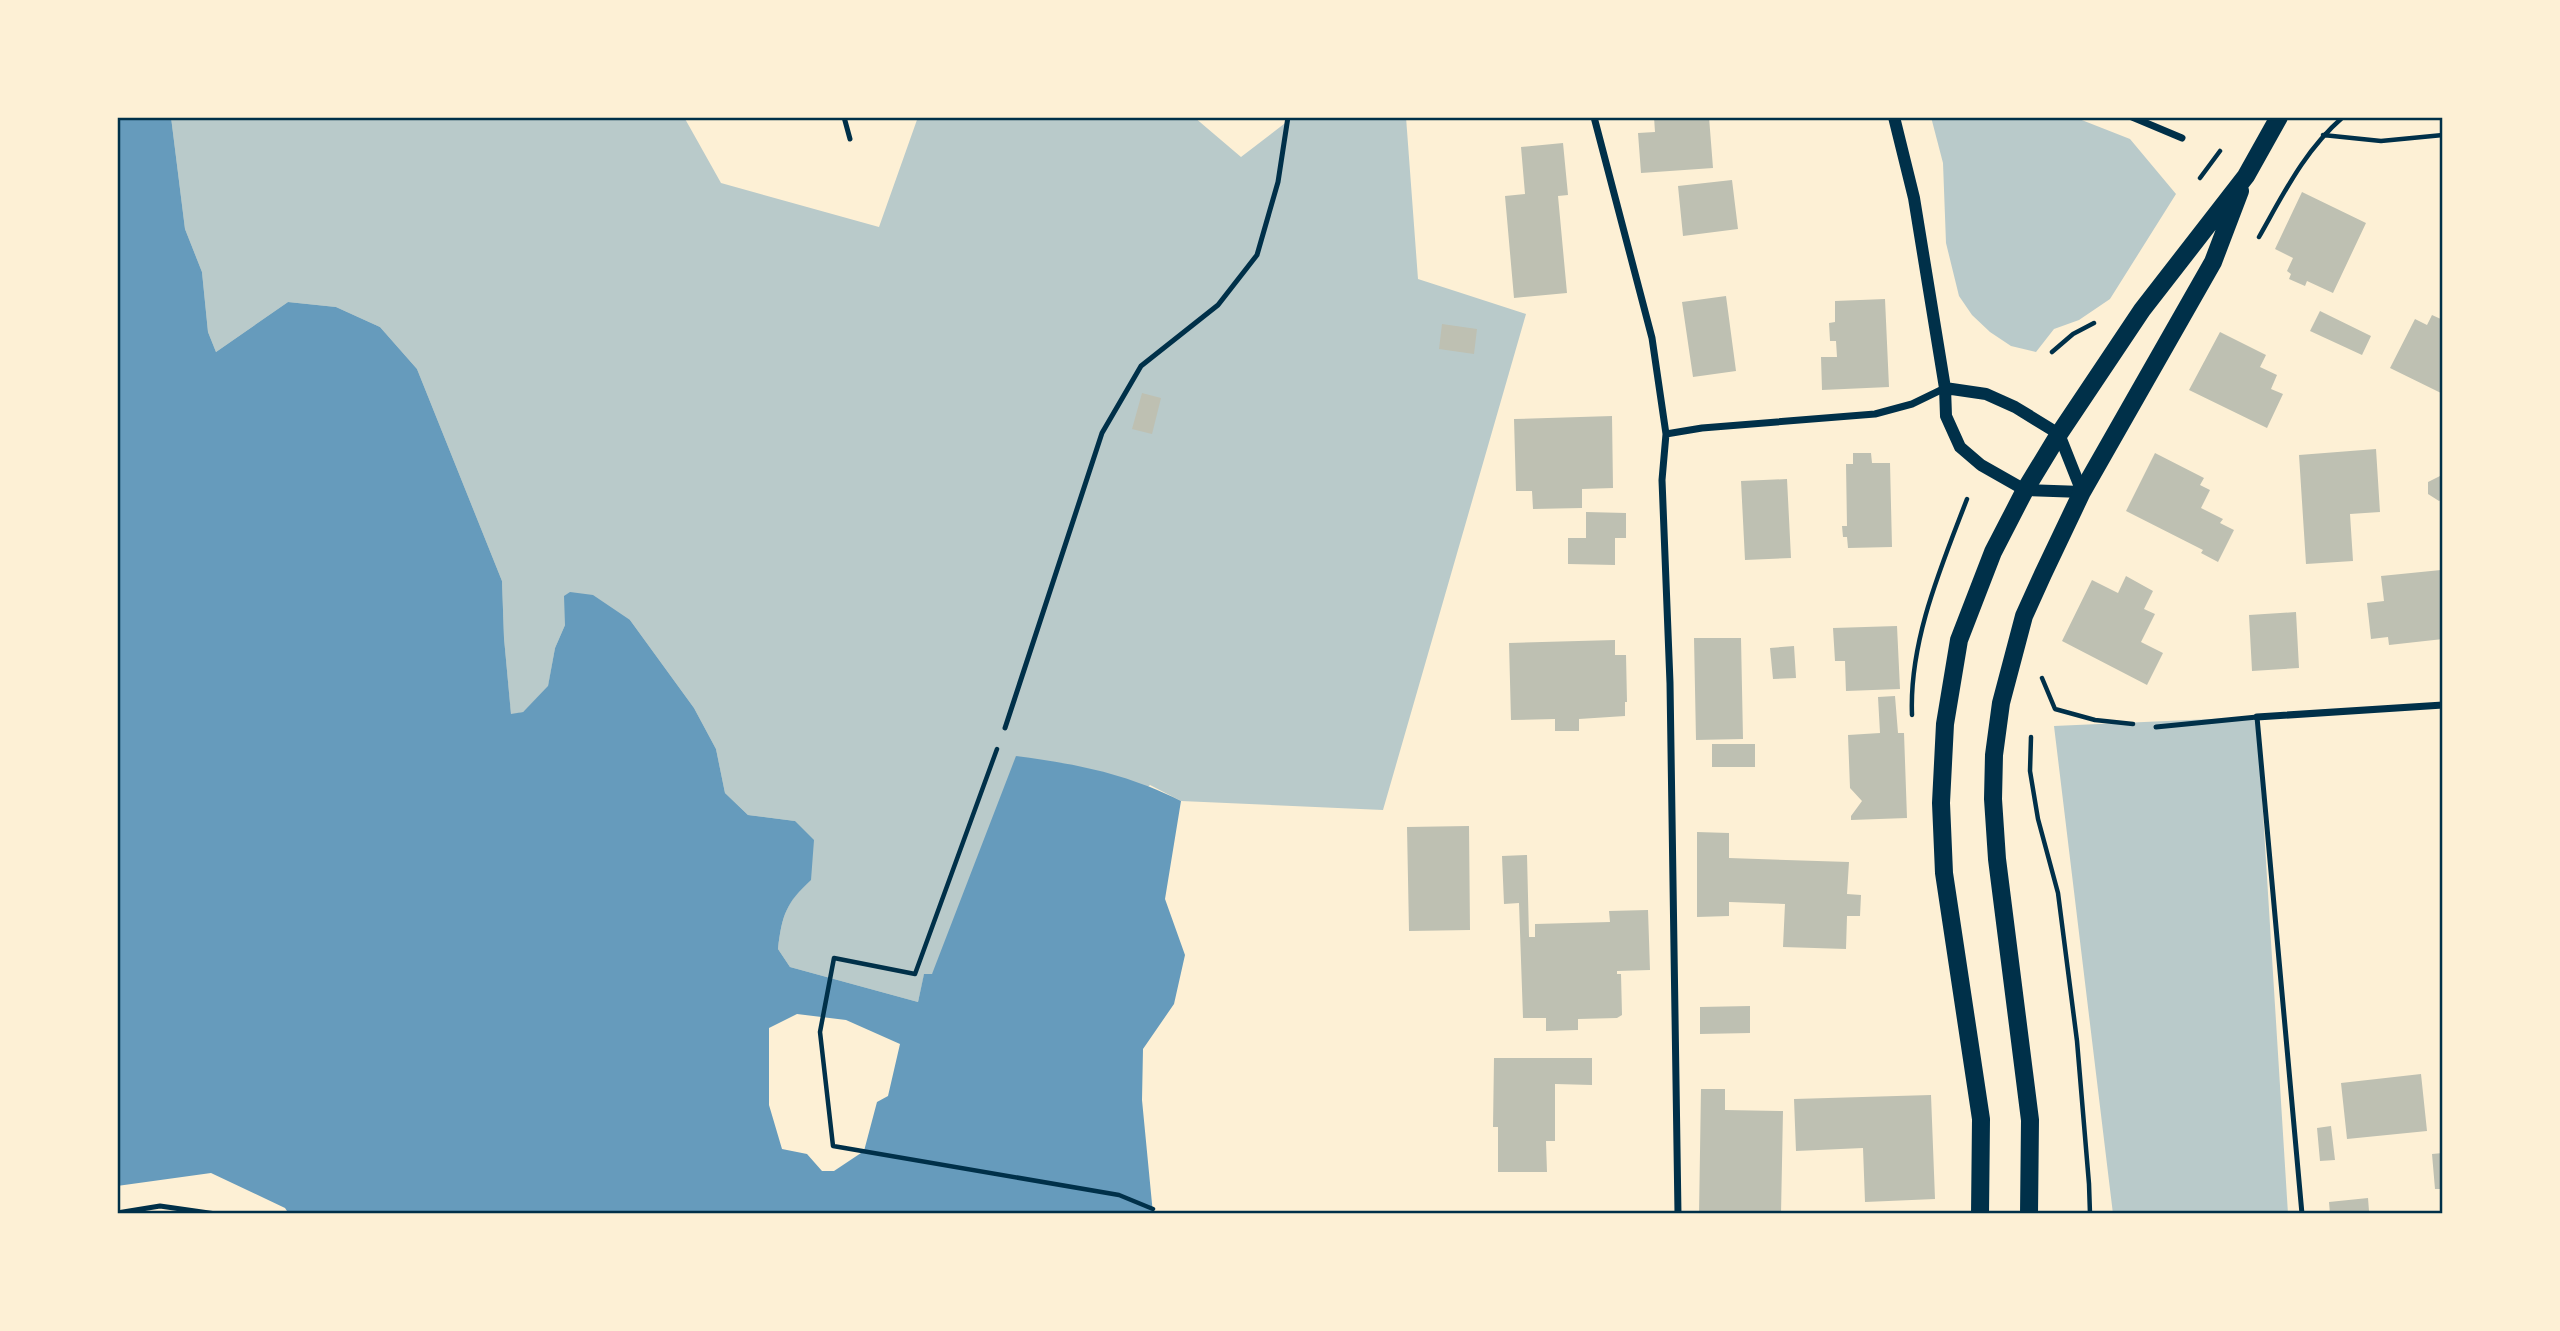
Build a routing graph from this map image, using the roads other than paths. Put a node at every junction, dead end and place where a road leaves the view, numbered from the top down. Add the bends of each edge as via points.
1 (844, 117) edge
2 (1288, 117) edge
3 (1594, 117) edge
4 (1894, 117) edge
5 (2132, 117) edge
6 (2279, 117) edge
7 (2182, 138) dead end
8 (850, 139) dead end
9 (2246, 176) junction
10 (1945, 388) junction
11 (1667, 434) junction
12 (2059, 434) junction
13 (2025, 490) junction
14 (2082, 492) junction
15 (2443, 705) edge
16 (2257, 717) junction
17 (2156, 727) road end
18 (1005, 728) road end
19 (117, 1213) edge
20 (216, 1214) edge
21 (1678, 1214) edge
22 (1980, 1214) edge
23 (2029, 1214) edge
24 (2302, 1214) edge

1 - 8 lane
2 - 18 lane via 1278,182 1257,255 1218,305 1141,366 1102,433
3 - 11 street via 1652,338
4 - 10 street via 1914,198
5 - 7 street
6 - 9 main road
9 - 12 main road via 2142,310
9 - 14 main road via 2213,262
10 - 11 street via 1912,404 1875,414
10 - 12 street via 1986,394
10 - 13 street via 1946,416 1960,447
11 - 21 street via 1662,480 1670,683
12 - 13 main road
12 - 14 street
13 - 14 street
13 - 22 main road via 1993,552 1959,640 1942,756 1944,873 1981,1119
14 - 23 main road via 2024,616 2001,703 1994,755 1997,859 2030,1120
15 - 16 street
16 - 17 lane
16 - 24 lane
19 - 20 lane via 160,1206

